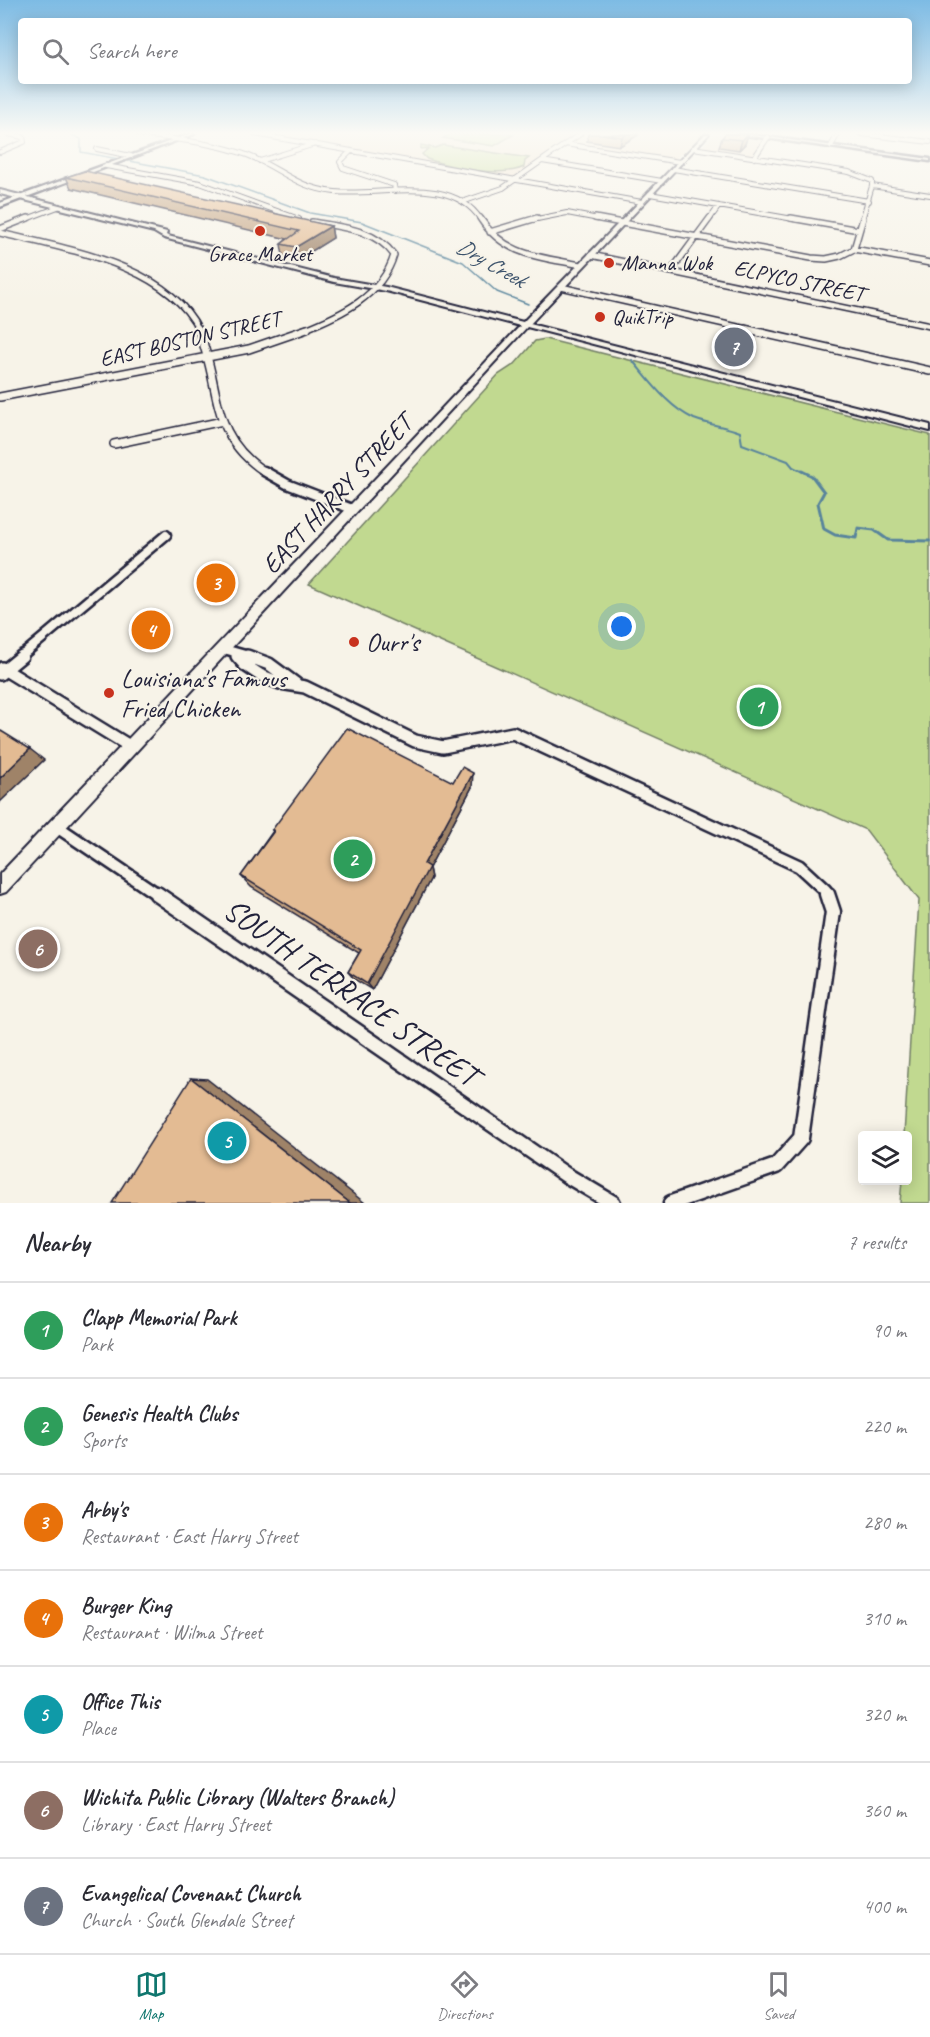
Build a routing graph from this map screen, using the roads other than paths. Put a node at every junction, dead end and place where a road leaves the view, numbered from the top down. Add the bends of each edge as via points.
1 (40, 190) edge
2 (219, 190) edge
3 (327, 190) edge
4 (498, 190) edge
5 (574, 190) edge
6 (654, 190) edge
7 (800, 190) edge
8 (871, 190) edge
9 (899, 190) edge
10 (395, 191) joint
11 (0, 192) edge
12 (650, 194) junction
13 (930, 195) edge
14 (21, 197) junction
15 (465, 201) junction
16 (869, 201) junction
17 (642, 202) junction
18 (0, 205) edge
19 (719, 206) junction
20 (58, 207) junction
21 (622, 223) junction
22 (859, 230) junction
23 (0, 231) edge
24 (490, 232) junction
25 (697, 236) junction
26 (854, 249) junction
27 (591, 255) junction
28 (930, 263) edge
29 (580, 266) junction
30 (670, 271) junction
31 (375, 287) junction
32 (561, 287) junction
33 (526, 324) junction
34 (930, 326) edge
35 (208, 357) junction
36 (930, 371) edge
37 (0, 397) edge
38 (223, 421) junction
39 (930, 428) edge
40 (114, 444) dead end
41 (352, 509) junction
42 (166, 536) dead end
43 (224, 649) junction
44 (2, 670) edge
45 (131, 747) junction
46 (56, 826) junction
47 (0, 886) edge
48 (613, 1203) edge
49 (671, 1203) edge

1 - 14 street
2 - 31 street, EAST BOSTON STREET via 293,218 368,235 385,244 394,255 391,271
3 - 10 street
4 - 15 street
5 - 17 street
6 - 12 main road, EAST HARRY STREET
7 - 16 street
8 - 16 street
9 - 13 street
10 - 15 street via 425,191
11 - 14 main road
12 - 17 main road, EAST HARRY STREET
12 - 19 street
14 - 18 street
14 - 20 main road
15 - 24 street
16 - 22 street
17 - 21 main road, EAST HARRY STREET
19 - 22 street
19 - 25 street
20 - 23 street
20 - 31 main road via 334,280
21 - 24 street via 555,213
21 - 25 street
21 - 27 main road, EAST HARRY STREET
22 - 26 street
23 - 35 street via 147,278 180,303 195,321
24 - 29 street via 511,247
25 - 26 street via 811,258 840,256
25 - 30 street
26 - 28 street
27 - 29 main road, EAST HARRY STREET
27 - 30 street, ELPYCO STREET
29 - 32 main road, EAST HARRY STREET
30 - 34 street, ELPYCO STREET
31 - 33 main road
31 - 35 street, EAST BOSTON STREET via 339,313 306,329 259,346
32 - 33 main road, EAST HARRY STREET
32 - 36 street
33 - 39 main road
33 - 41 main road, EAST HARRY STREET
35 - 37 street, EAST BOSTON STREET
35 - 38 street
38 - 40 street
38 - 41 street via 232,443 252,464
41 - 43 main road, EAST HARRY STREET
42 - 44 street
43 - 45 main road, EAST HARRY STREET
43 - 49 street via 243,664 279,682 296,684 349,706 415,741 444,747 513,733 799,866 825,890 834,912 801,1138 776,1166
44 - 45 street
45 - 46 main road, EAST HARRY STREET
46 - 47 main road, EAST HARRY STREET
46 - 48 street, SOUTH TERRACE STREET via 566,1175

